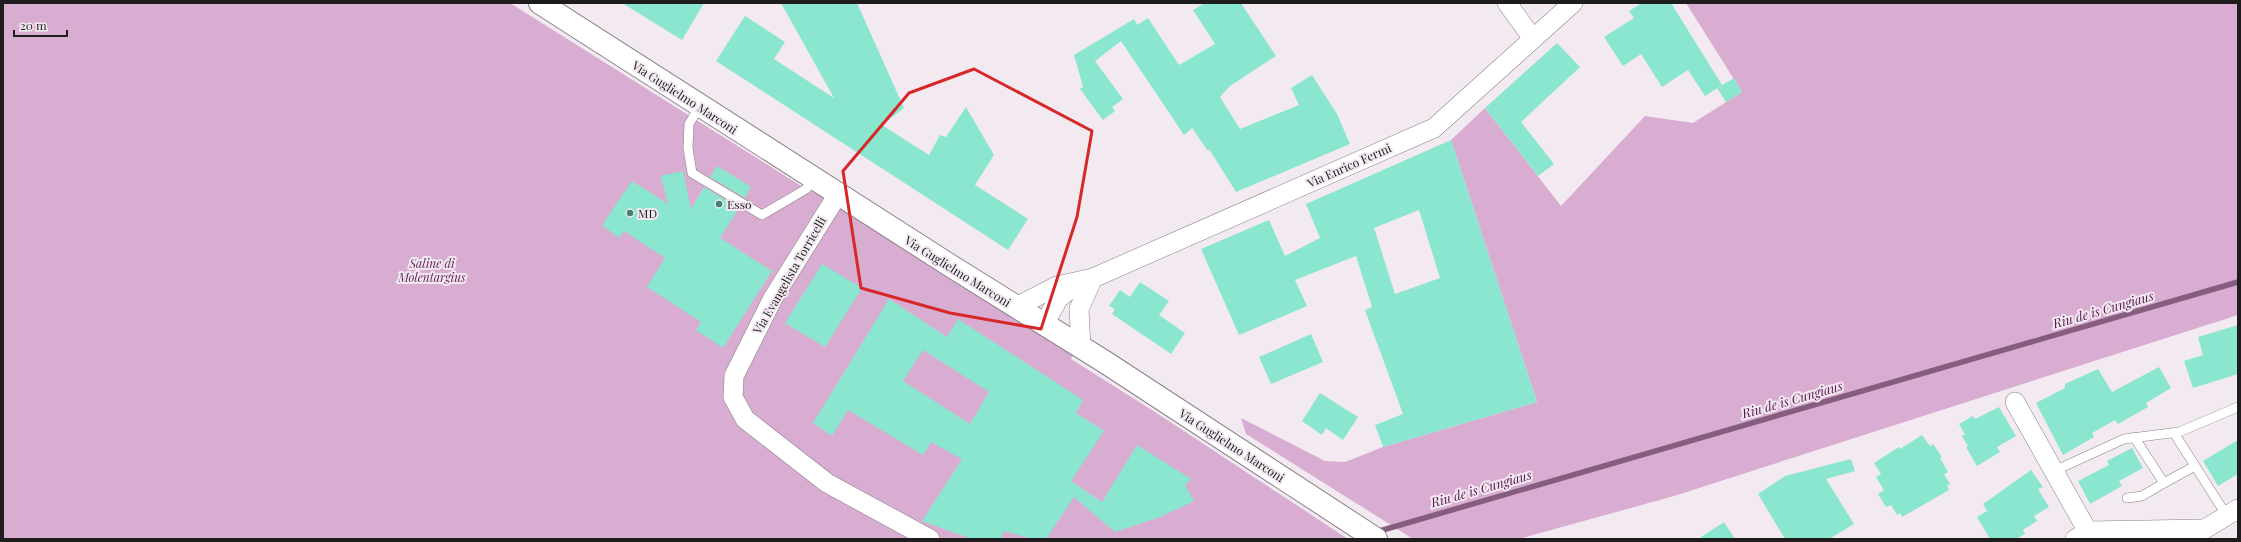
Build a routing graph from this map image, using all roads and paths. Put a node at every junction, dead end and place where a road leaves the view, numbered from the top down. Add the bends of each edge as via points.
1 (540, 3) edge
2 (1507, 3) edge
3 (1573, 3) edge
4 (1533, 39) junction
5 (700, 106) junction
6 (814, 178) junction
7 (838, 194) junction
8 (1087, 279) junction
9 (1016, 307) junction
10 (1044, 324) junction
11 (1081, 347) junction
12 (2015, 402) dead end
13 (2238, 406) edge
14 (2174, 433) junction
15 (2134, 438) junction
16 (2195, 466) junction
17 (2054, 471) junction
18 (2164, 482) junction
19 (2127, 498) dead end
20 (2232, 513) edge
21 (2204, 529) junction
22 (2085, 536) edge
23 (930, 539) edge
24 (1376, 539) edge
25 (2188, 539) edge

1 - 5 main road, Via Guglielmo Marconi
2 - 4 street
3 - 4 street, Via Enrico Fermi
4 - 8 street, Via Enrico Fermi via 1434,128
5 - 6 main road, Via Guglielmo Marconi
5 - 6 lane via 689,124 688,148 692,173 762,215 806,190
6 - 7 main road, Via Guglielmo Marconi
7 - 9 main road, Via Guglielmo Marconi
7 - 23 street, Via Evangelista Torricelli via 773,298 734,376 733,397 745,419 827,483
8 - 9 street, Via Enrico Fermi via 1056,286
8 - 10 street via 1060,298
8 - 11 street via 1079,309
9 - 10 main road, Via Guglielmo Marconi
10 - 11 main road, Via Guglielmo Marconi
11 - 24 main road, Via Guglielmo Marconi
12 - 17 street
13 - 14 lane
14 - 15 lane
14 - 16 lane
15 - 17 lane via 2124,438
15 - 18 lane
16 - 18 lane
16 - 20 lane
17 - 22 street
18 - 19 lane via 2142,496
20 - 21 street
21 - 22 street
21 - 25 street

